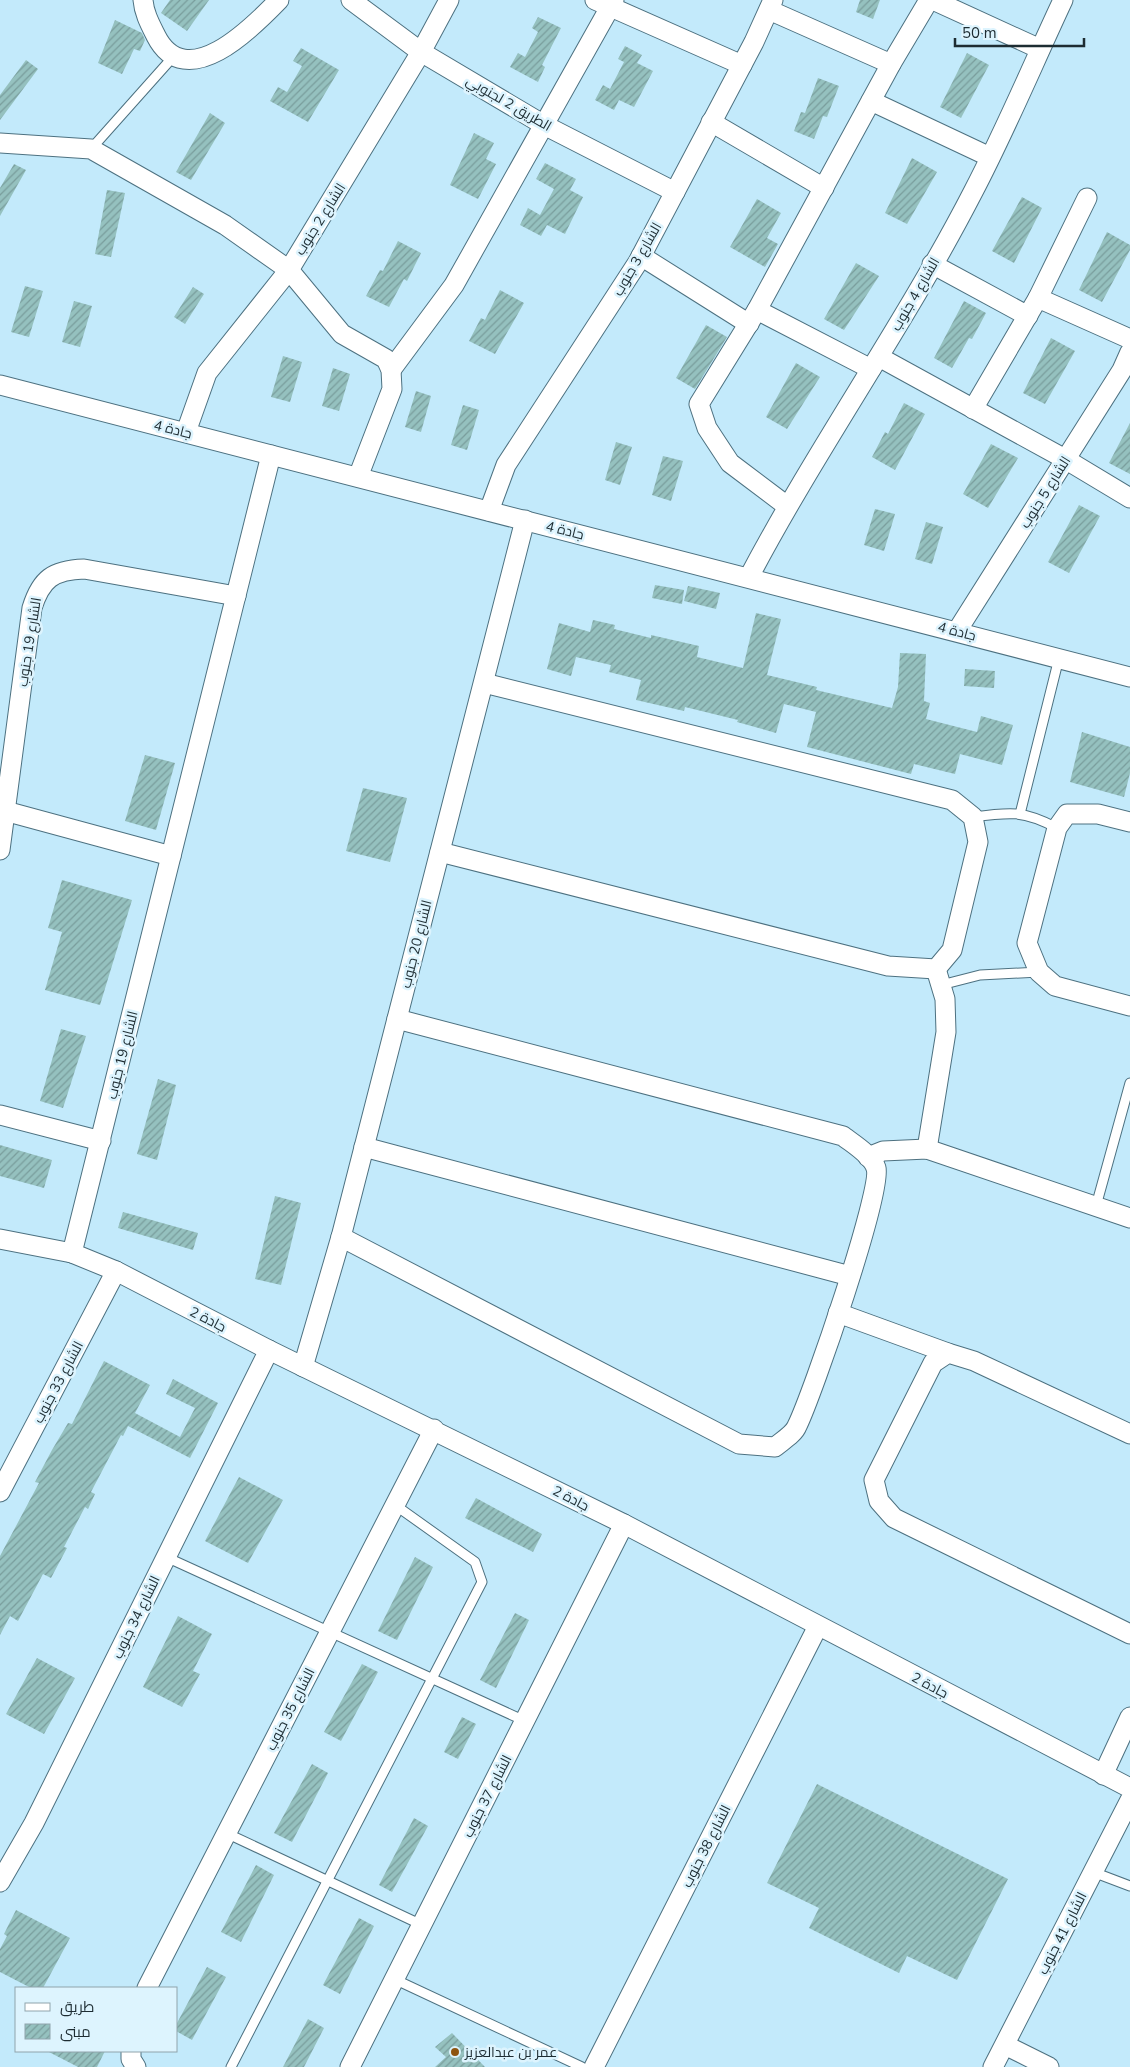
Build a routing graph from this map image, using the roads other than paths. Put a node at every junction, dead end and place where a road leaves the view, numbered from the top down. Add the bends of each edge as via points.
1 (142, 0) edge
2 (279, 0) edge
3 (351, 0) edge
4 (450, 0) edge
5 (929, 0) edge
6 (934, 0) edge
7 (1062, 0) edge
8 (606, 2) edge
9 (771, 5) edge
10 (1040, 49) junction
11 (421, 52) junction
12 (173, 57) junction
13 (891, 64) junction
14 (742, 65) junction
15 (871, 101) junction
16 (711, 122) junction
17 (544, 124) junction
18 (0, 143) edge
19 (91, 149) junction
20 (990, 157) junction
21 (824, 188) junction
22 (675, 192) junction
23 (1087, 198) dead end
24 (641, 256) junction
25 (932, 264) junction
26 (289, 270) junction
27 (1038, 298) junction
28 (1028, 316) junction
29 (753, 317) junction
30 (1130, 339) edge
31 (1128, 361) edge
32 (875, 363) junction
33 (391, 370) junction
34 (0, 385) edge
35 (973, 408) junction
36 (186, 432) junction
37 (271, 455) junction
38 (1065, 460) junction
39 (358, 477) junction
40 (1130, 498) edge
41 (787, 506) junction
42 (489, 511) junction
43 (526, 520) junction
44 (749, 577) junction
45 (236, 596) junction
46 (957, 631) junction
47 (1059, 658) junction
48 (1130, 677) edge
49 (484, 682) junction
50 (5, 811) junction
51 (1020, 814) junction
52 (973, 816) junction
53 (1130, 822) edge
54 (1057, 828) junction
55 (0, 850) edge
56 (440, 852) junction
57 (171, 856) junction
58 (1039, 972) junction
59 (938, 977) junction
60 (1130, 1006) edge
61 (397, 1019) junction
62 (1130, 1083) edge
63 (0, 1115) edge
64 (101, 1142) junction
65 (364, 1148) junction
66 (927, 1149) junction
67 (868, 1157) junction
68 (1096, 1206) junction
69 (1130, 1218) edge
70 (341, 1237) junction
71 (0, 1239) edge
72 (72, 1253) junction
73 (116, 1271) junction
74 (850, 1276) junction
75 (838, 1313) junction
76 (269, 1350) junction
77 (948, 1353) junction
78 (303, 1366) junction
79 (434, 1429) junction
80 (1130, 1434) edge
81 (0, 1492) edge
82 (395, 1504) junction
83 (624, 1524) junction
84 (166, 1557) junction
85 (818, 1626) junction
86 (330, 1632) junction
87 (1130, 1634) edge
88 (432, 1678) junction
89 (1130, 1717) edge
90 (525, 1721) junction
91 (1103, 1775) junction
92 (1130, 1788) edge
93 (1130, 1800) edge
94 (226, 1833) junction
95 (1093, 1872) junction
96 (328, 1880) junction
97 (0, 1882) edge
98 (1130, 1886) edge
99 (422, 1925) junction
100 (394, 1979) junction
101 (147, 1987) edge
102 (1005, 2045) junction
103 (131, 2052) edge
104 (136, 2067) edge
105 (231, 2067) edge
106 (350, 2067) edge
107 (582, 2067) edge
108 (594, 2067) edge
109 (993, 2067) edge
110 (1049, 2067) edge

1 - 12 street via 161,46
2 - 12 street via 254,26 227,46 206,56 184,60
3 - 11 street, الطريق 2 لجنوبي
4 - 11 street, الشارع 2 جنوب
5 - 13 street
6 - 10 street
7 - 10 street, الشارع 4 جنوب
8 - 14 street
8 - 17 street
9 - 13 street
9 - 14 street, الشارع 3 جنوب
10 - 20 street, الشارع 4 جنوب
11 - 17 street, الطريق 2 لجنوبي
11 - 26 street, الشارع 2 جنوب
12 - 19 lane
13 - 15 street
14 - 16 street, الشارع 3 جنوب
15 - 20 street
15 - 21 street
16 - 21 street
16 - 22 street, الشارع 3 جنوب
17 - 22 street, الطريق 2 لجنوبي
17 - 33 street via 454,285
18 - 19 street
19 - 26 street via 225,225
20 - 25 street, الشارع 4 جنوب
21 - 29 street
22 - 24 street, الشارع 3 جنوب
23 - 27 street
24 - 29 street
24 - 42 street, الشارع 3 جنوب via 506,465
25 - 28 street
25 - 32 street, الشارع 4 جنوب
26 - 33 street via 342,334 386,359
26 - 36 street, الشارع 2 جنوب via 206,373
27 - 28 street
27 - 30 street
28 - 35 street
29 - 32 street
29 - 41 street via 699,404 707,428 730,463
31 - 38 street, الشارع 5 جنوب
32 - 35 street
32 - 41 street, الشارع 4 جنوب
33 - 39 street via 392,389
34 - 36 street, جادة 4
35 - 38 street
36 - 37 street, جادة 4
37 - 39 street, جادة 4
37 - 45 street, الشارع 19 جنوب
38 - 40 street
38 - 46 street, الشارع 5 جنوب
39 - 42 street, جادة 4
41 - 44 street, الشارع 4 جنوب
42 - 43 street, جادة 4
43 - 44 street, جادة 4
43 - 49 street, الشارع 20 جنوب
44 - 46 street, جادة 4
45 - 50 street, الشارع 19 جنوب via 84,569 66,570 49,577 38,591 32,608
45 - 57 street, الشارع 19 جنوب
46 - 47 street, جادة 4
47 - 48 street, جادة 4
47 - 51 lane
49 - 52 street via 952,800
49 - 56 street, الشارع 20 جنوب
50 - 55 street, الشارع 19 جنوب
50 - 57 street
51 - 52 lane
51 - 54 lane via 1036,816
52 - 59 street via 978,842 952,950
53 - 54 street via 1098,814 1067,814
54 - 58 street via 1027,943
56 - 59 street
56 - 61 street, الشارع 20 جنوب
57 - 64 street, الشارع 19 جنوب
58 - 59 lane
58 - 60 street via 1055,986
59 - 66 street via 945,999 946,1032
61 - 65 street, الشارع 20 جنوب
61 - 67 street via 843,1136
62 - 68 lane
63 - 64 street
64 - 72 street, الشارع 19 جنوب
65 - 70 street, الشارع 20 جنوب
65 - 74 street
66 - 67 street via 883,1151
66 - 68 street
67 - 74 street via 876,1168 874,1197
68 - 69 street
70 - 75 street via 739,1444 775,1447 797,1429
70 - 78 street, الشارع 20 جنوب
71 - 72 street, جادة 2
72 - 73 street, جادة 2
73 - 76 street, جادة 2
73 - 81 street, الشارع 33 جنوب
74 - 75 street
75 - 77 street
76 - 78 street, جادة 2
76 - 84 street, الشارع 34 جنوب
77 - 80 street via 974,1361
77 - 87 street via 933,1363 874,1480 879,1501 894,1518
78 - 79 street, جادة 2
79 - 82 street, الشارع 35 جنوب
79 - 83 street, جادة 2
82 - 86 street, الشارع 35 جنوب
82 - 88 lane via 475,1562 482,1582
83 - 85 street, جادة 2
83 - 90 street, الشارع 37 جنوب
84 - 86 lane
84 - 97 street, الشارع 34 جنوب via 34,1823
85 - 91 street, جادة 2
85 - 108 street, الشارع 38 جنوب
86 - 88 lane
86 - 94 street, الشارع 35 جنوب
88 - 90 lane
88 - 96 lane
89 - 91 street
90 - 99 street, الشارع 37 جنوب
91 - 92 street, جادة 2
93 - 95 street, الشارع 41 جنوب
94 - 96 lane
94 - 101 street, الشارع 35 جنوب
95 - 98 lane
95 - 102 street, الشارع 41 جنوب
96 - 99 lane
96 - 105 lane
99 - 100 street, الشارع 37 جنوب
100 - 106 street, الشارع 37 جنوب
100 - 107 lane
102 - 109 street, الشارع 41 جنوب
102 - 110 street
103 - 104 street

